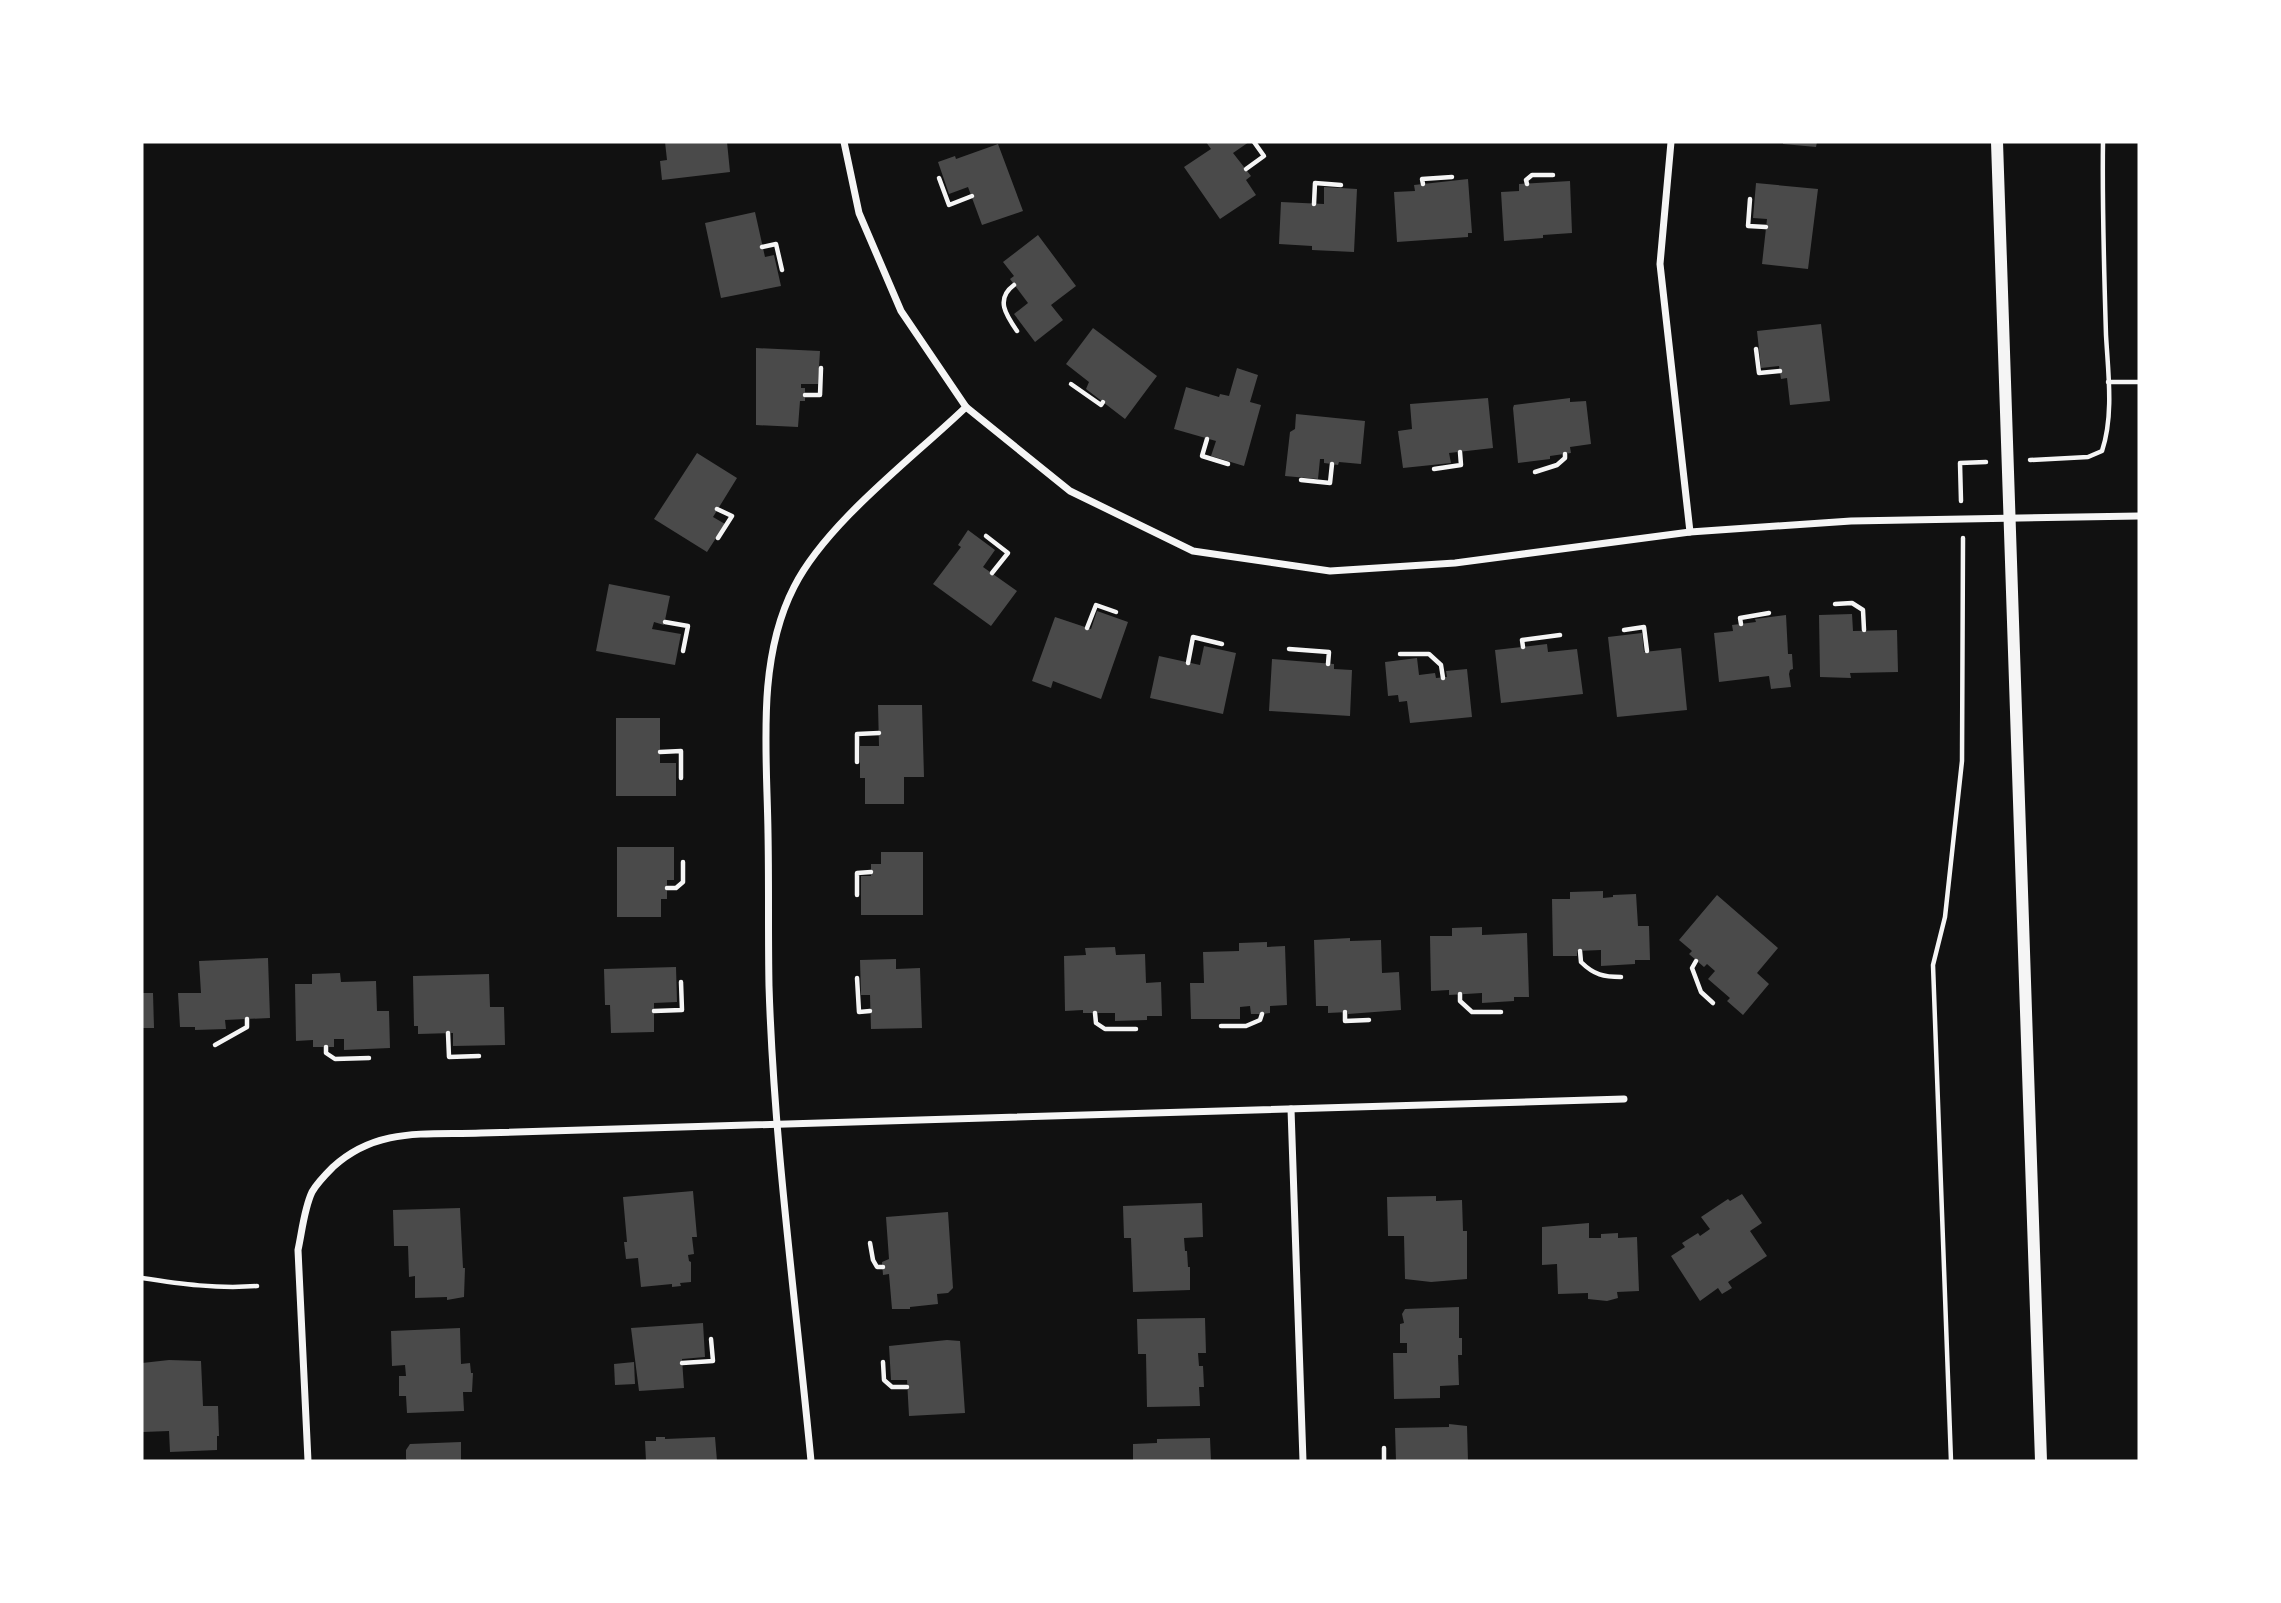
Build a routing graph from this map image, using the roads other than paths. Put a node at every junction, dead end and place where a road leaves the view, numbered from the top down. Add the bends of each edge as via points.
1 (844, 142) edge
2 (1671, 142) edge
3 (1997, 142) edge
4 (966, 407) junction
5 (2008, 516) junction
6 (2139, 516) edge
7 (1690, 532) junction
8 (1624, 1098) dead end
9 (1291, 1109) junction
10 (778, 1123) junction
11 (308, 1461) edge
12 (811, 1461) edge
13 (1303, 1461) edge
14 (2041, 1461) edge

1 - 4 street via 859,213 901,311
2 - 7 street via 1661,264
3 - 5 street
4 - 7 street via 1070,491 1193,551 1330,571 1455,563
4 - 10 street via 850,515 818,552 794,587 777,634 767,699 769,986
5 - 6 street
5 - 7 street
5 - 14 street
8 - 9 street
9 - 10 street
9 - 13 street
10 - 11 street via 393,1136 348,1154 312,1192 298,1250
10 - 12 street

